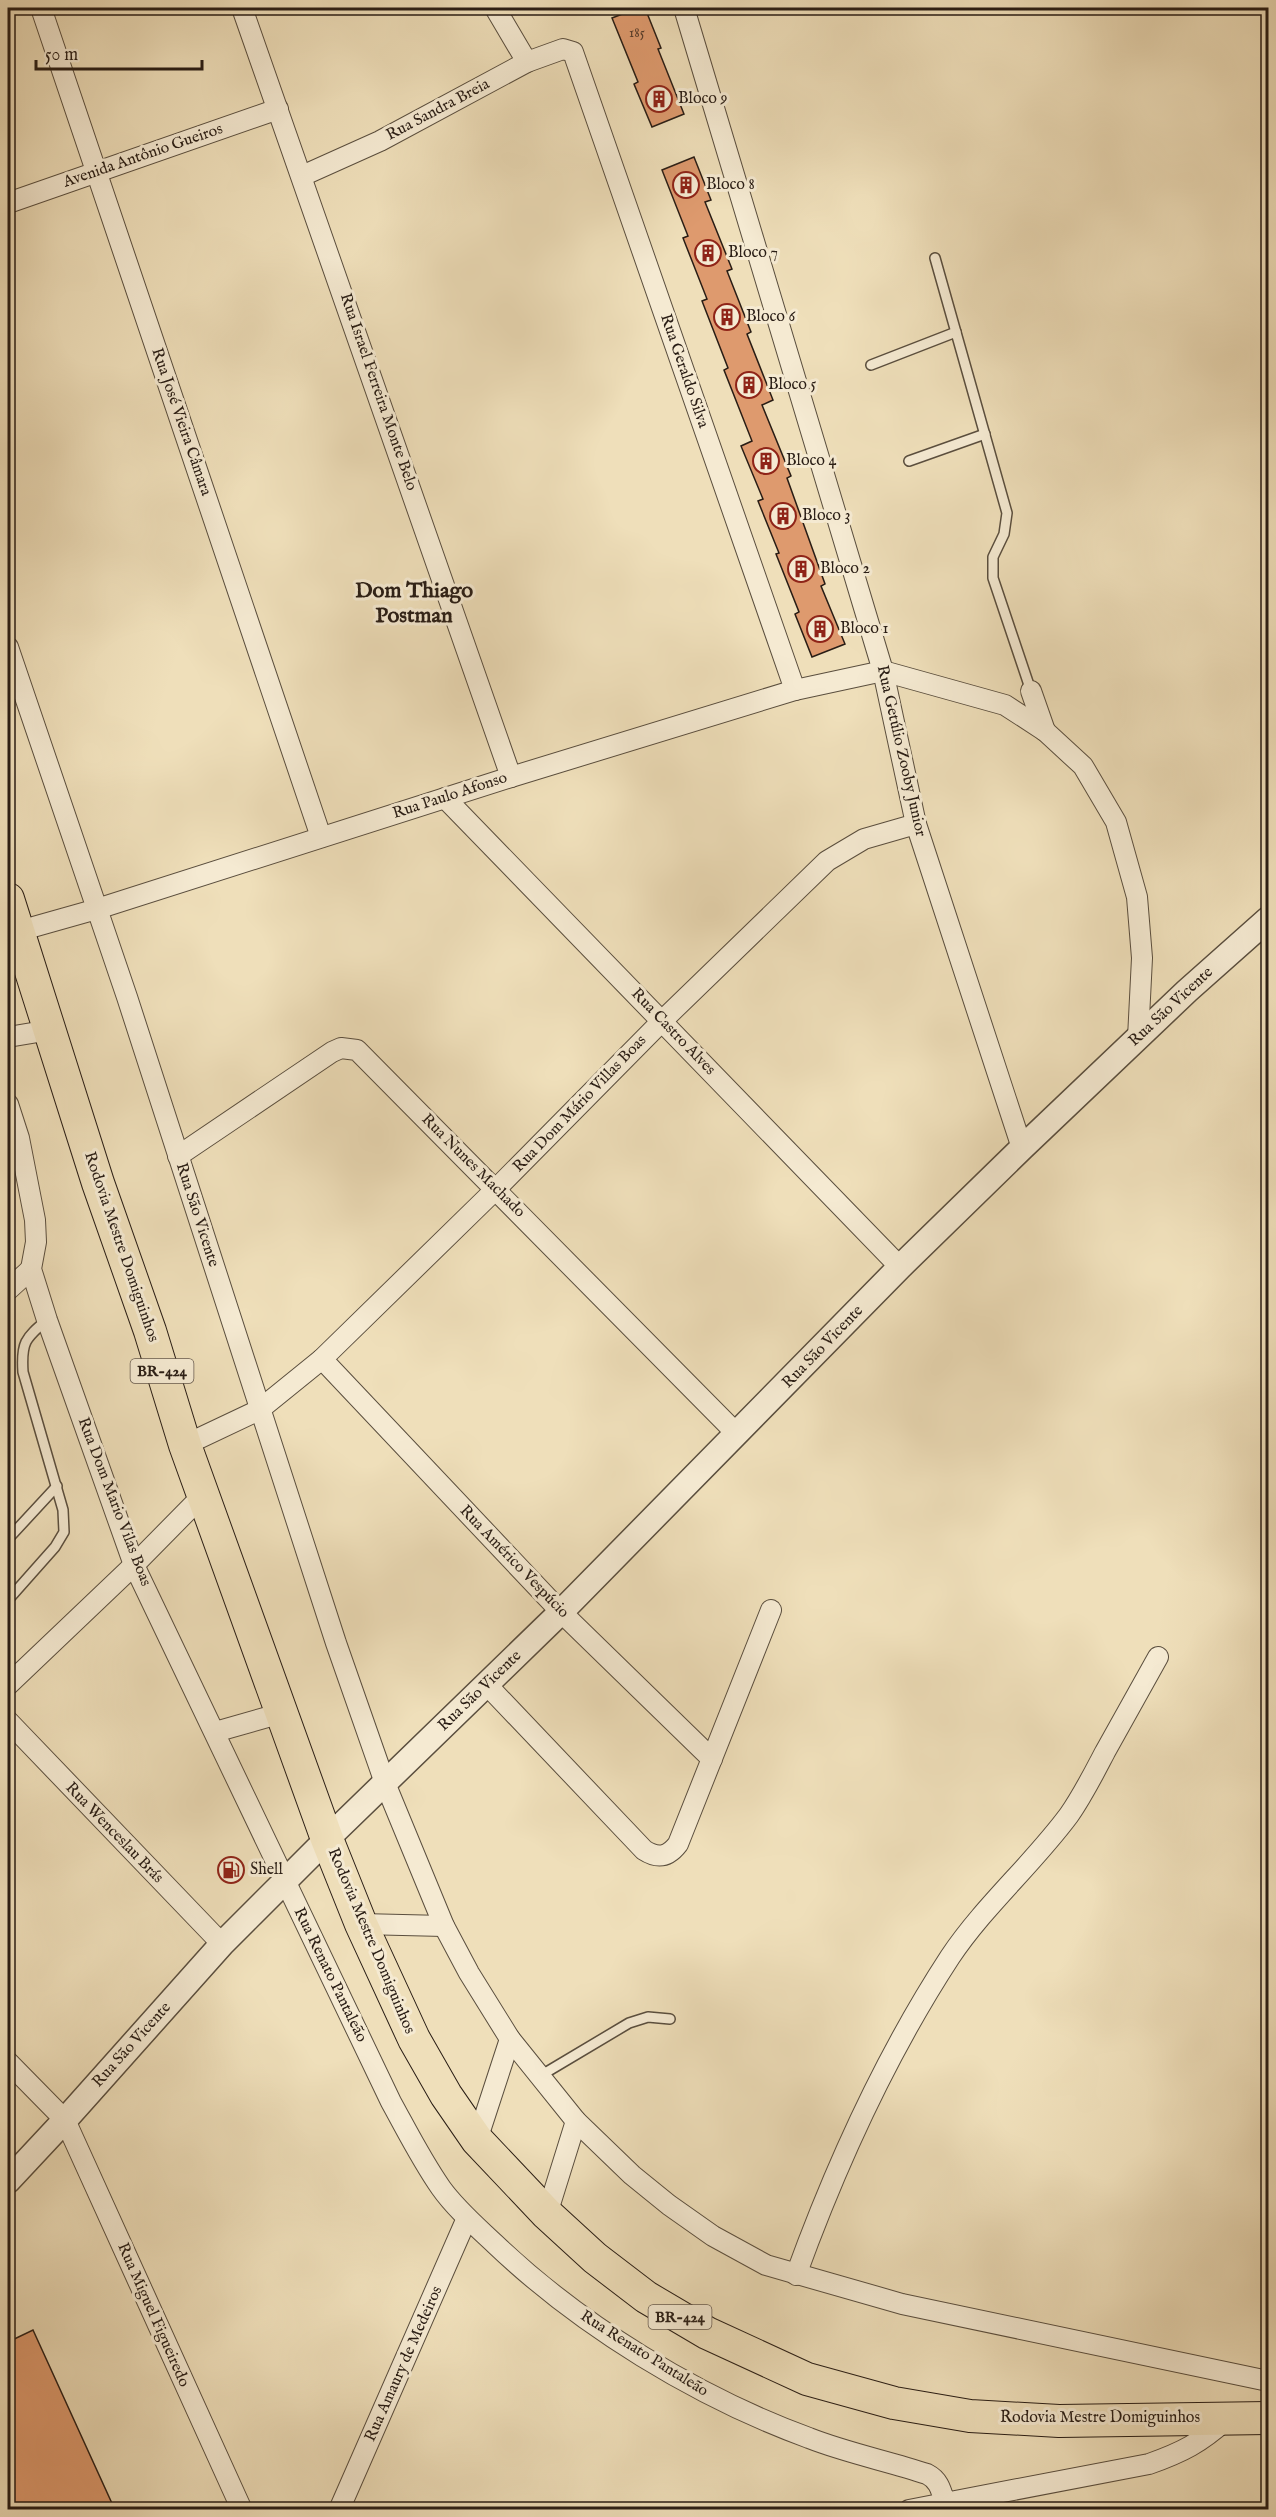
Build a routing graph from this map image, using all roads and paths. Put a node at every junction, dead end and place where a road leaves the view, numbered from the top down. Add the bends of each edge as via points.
1 (41, 8) edge
2 (242, 8) edge
3 (495, 8) edge
4 (684, 8) edge
5 (573, 52) joint
6 (527, 62) junction
7 (278, 109) junction
8 (96, 172) junction
9 (302, 176) junction
10 (8, 203) edge
11 (935, 258) dead end
12 (956, 332) junction
13 (871, 365) dead end
14 (985, 434) junction
15 (909, 461) dead end
16 (8, 647) edge
17 (884, 671) junction
18 (795, 690) junction
19 (1031, 691) joint
20 (1045, 731) junction
21 (512, 777) junction
22 (445, 798) junction
23 (916, 824) junction
24 (321, 837) junction
25 (8, 899) edge
26 (97, 909) junction
27 (1269, 919) edge
28 (19, 931) junction
29 (663, 1020) junction
30 (50, 1030) junction
31 (8, 1037) edge
32 (1138, 1038) junction
33 (8, 1104) edge
34 (13, 1139) edge
35 (1022, 1148) junction
36 (178, 1156) junction
37 (496, 1189) junction
38 (900, 1267) junction
39 (32, 1269) junction
40 (8, 1290) edge
41 (47, 1320) junction
42 (322, 1359) junction
43 (259, 1410) junction
44 (737, 1434) junction
45 (186, 1444) junction
46 (57, 1486) junction
47 (203, 1495) junction
48 (8, 1539) edge
49 (134, 1565) junction
50 (8, 1600) edge
51 (771, 1610) dead end
52 (561, 1612) junction
53 (1158, 1657) dead end
54 (8, 1685) edge
55 (487, 1685) junction
56 (282, 1713) junction
57 (8, 1721) edge
58 (215, 1732) junction
59 (712, 1759) junction
60 (386, 1783) junction
61 (327, 1839) junction
62 (284, 1882) junction
63 (361, 1924) junction
64 (444, 1926) junction
65 (222, 1944) junction
66 (670, 2019) dead end
67 (510, 2039) junction
68 (8, 2062) edge
69 (540, 2076) junction
70 (65, 2120) junction
71 (576, 2121) junction
72 (477, 2140) junction
73 (8, 2181) edge
74 (547, 2214) junction
75 (467, 2218) junction
76 (796, 2275) junction
77 (1269, 2381) edge
78 (1269, 2418) edge
79 (1227, 2419) junction
80 (945, 2506) edge
81 (242, 2510) edge
82 (339, 2510) edge
83 (909, 2510) edge

1 - 8 street, Rua José Vieira Câmara
2 - 7 street, Rua Israel Ferreira Monte Belo
3 - 6 street
4 - 17 street, Rua Getúlio Zooby Junior
5 - 6 street, Rua Sandra Breia via 563,49
5 - 18 street, Rua Geraldo Silva
6 - 9 street, Rua Sandra Breia via 380,141
7 - 8 street, Avenida Antônio Gueiros
7 - 9 street, Rua Israel Ferreira Monte Belo
8 - 10 street, Avenida Antônio Gueiros
8 - 24 street, Rua José Vieira Câmara
9 - 21 street, Rua Israel Ferreira Monte Belo
11 - 12 lane
12 - 13 lane
12 - 14 lane
14 - 15 lane
14 - 19 lane via 1007,513 1004,534 993,557 993,578
16 - 26 street, Rua São Vicente
17 - 18 street, Rua Paulo Afonso
17 - 20 street via 1005,705
17 - 23 street, Rua Getúlio Zooby Junior
18 - 21 street, Rua Paulo Afonso
19 - 20 street
20 - 32 street via 1083,766 1116,822 1138,908 1142,958
21 - 22 street, Rua Paulo Afonso
22 - 24 street, Rua Paulo Afonso
22 - 29 street, Rua Castro Alves
23 - 29 street, Rua Dom Mário Villas Boas via 864,839 827,861
23 - 35 street, Rua Getúlio Zooby Junior
24 - 26 street, Rua Paulo Afonso
25 - 28 main road, Rodovia Mestre Domiguinhos / BR-424
26 - 28 street, Rua Paulo Afonso
26 - 36 street, Rua São Vicente
27 - 32 street, Rua São Vicente
28 - 30 main road, Rodovia Mestre Domiguinhos / BR-424
29 - 37 street, Rua Dom Mário Villas Boas
29 - 38 street, Rua Castro Alves
30 - 31 street
30 - 45 main road, Rodovia Mestre Domiguinhos / BR-424
32 - 35 street, Rua São Vicente
33 - 34 street, Rua Dom Mario Vilas Boas
34 - 39 street, Rua Dom Mario Vilas Boas via 35,1220
35 - 38 street, Rua São Vicente
36 - 37 street, Rua Nunes Machado via 332,1052 349,1048 357,1050
36 - 43 street, Rua São Vicente
37 - 42 street, Rua Dom Mário Villas Boas
37 - 44 street, Rua Nunes Machado
38 - 44 street, Rua São Vicente
39 - 40 street
39 - 41 street, Rua Dom Mario Vilas Boas
41 - 46 lane via 32,1333 22,1350 22,1361
41 - 49 street, Rua Dom Mario Vilas Boas
42 - 43 street, Rua Dom Mário Villas Boas
42 - 52 street, Rua Américo Vespúcio
43 - 45 street, Rua Dom Mário Villas Boas
43 - 60 street, Rua São Vicente
44 - 52 street, Rua São Vicente
45 - 47 main road, Rodovia Mestre Domiguinhos / BR-424
46 - 48 lane
46 - 50 lane via 64,1532
47 - 49 street
47 - 56 main road, Rodovia Mestre Domiguinhos / BR-424
49 - 54 street
49 - 58 street, Rua Dom Mario Vilas Boas
51 - 59 street
52 - 55 street, Rua São Vicente
52 - 59 street, Rua Américo Vespúcio
53 - 76 street via 1070,1813 978,1921 934,1982 854,2133
55 - 59 street via 651,1855 661,1857 678,1844
55 - 60 street, Rua São Vicente
56 - 58 street
56 - 61 main road, Rodovia Mestre Domiguinhos / BR-424
57 - 65 street, Rua Wenceslau Brás
58 - 62 street, Rua Dom Mario Vilas Boas
60 - 61 street, Rua São Vicente
60 - 64 street
61 - 62 street, Rua São Vicente
61 - 63 main road, Rodovia Mestre Domiguinhos / BR-424
62 - 65 street, Rua São Vicente
62 - 75 street, Rua Renato Pantaleão via 391,2102 442,2189
63 - 64 street
63 - 72 main road, Rodovia Mestre Domiguinhos / BR-424 via 414,2039
64 - 67 street
65 - 70 street, Rua São Vicente
66 - 69 lane via 648,2017 629,2023
67 - 69 street
67 - 72 street
68 - 70 street
69 - 71 street
70 - 73 street, Rua São Vicente
70 - 81 street, Rua Miguel Figueiredo
71 - 74 street
71 - 76 street via 632,2175 713,2236 766,2265
72 - 74 main road, Rodovia Mestre Domiguinhos / BR-424
74 - 79 main road, Rodovia Mestre Domiguinhos / BR-424 via 646,2297 707,2333 807,2379 894,2403 970,2416 1059,2421
75 - 80 street, Rua Renato Pantaleão via 522,2269 597,2326 705,2394 810,2439 927,2474 940,2485
75 - 82 street, Rua Amaury de Medeiros
76 - 77 street via 902,2304
78 - 79 main road, Rodovia Mestre Domiguinhos / BR-424
79 - 80 street via 1178,2454 1149,2464
80 - 83 street

